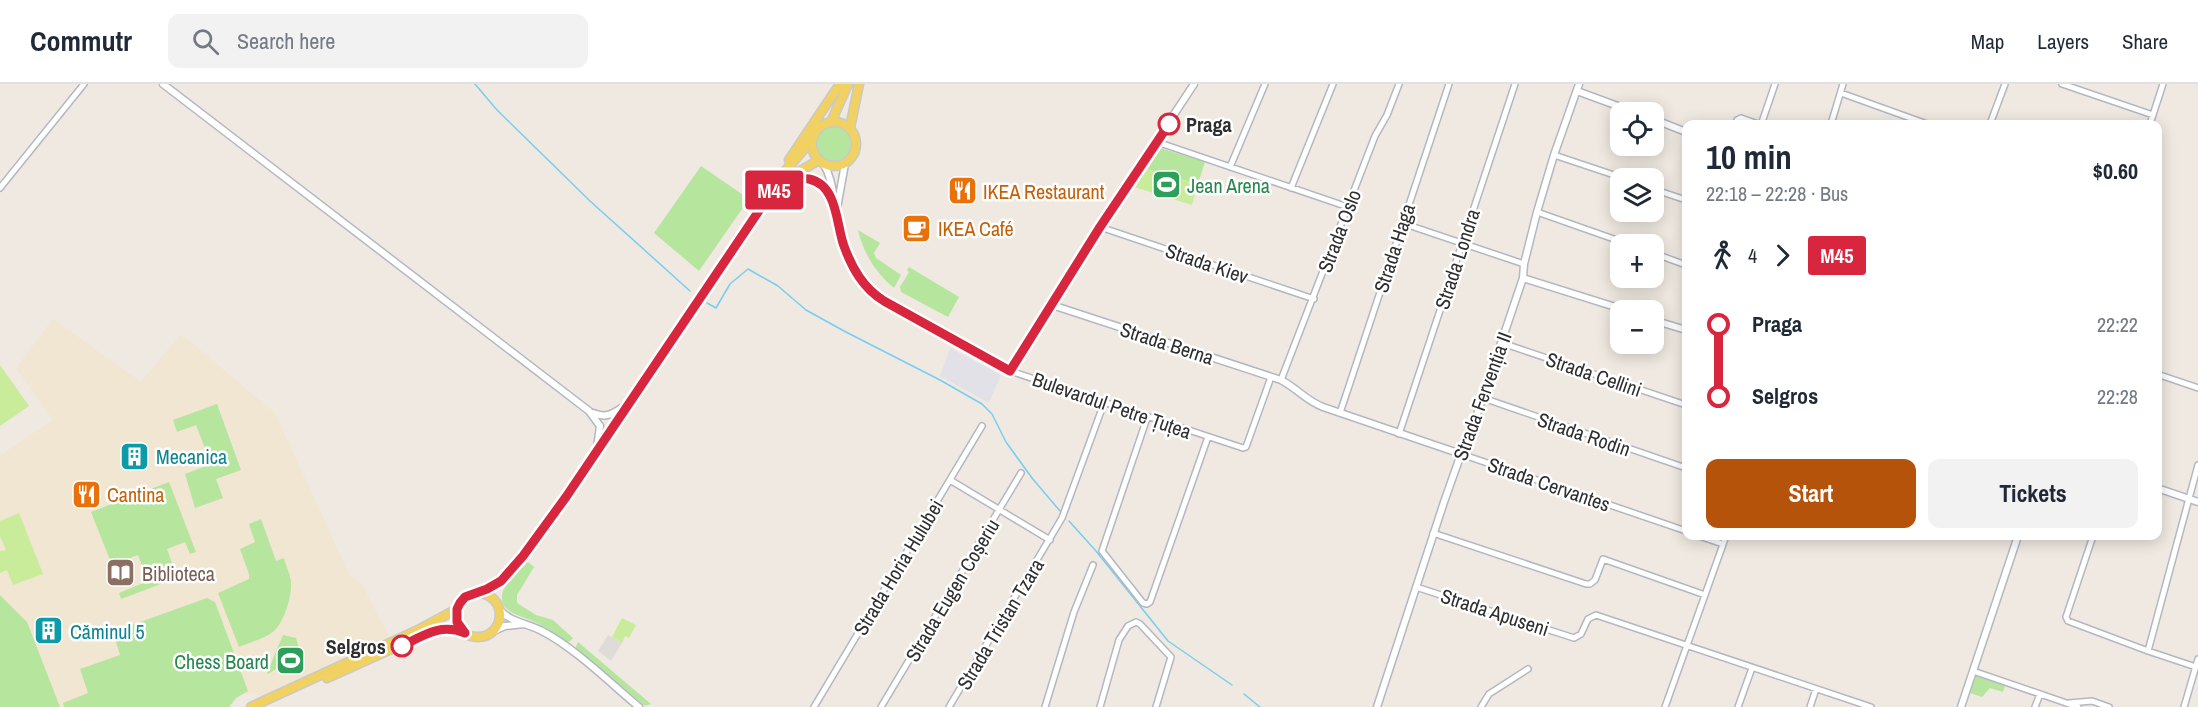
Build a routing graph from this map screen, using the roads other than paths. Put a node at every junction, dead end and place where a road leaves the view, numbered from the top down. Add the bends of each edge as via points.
1 (84, 84) edge
2 (163, 84) edge
3 (840, 84) edge
4 (848, 84) edge
5 (859, 84) edge
6 (1194, 84) edge
7 (1265, 84) edge
8 (1333, 84) edge
9 (1399, 84) edge
10 (1449, 84) edge
11 (1515, 84) edge
12 (1775, 84) edge
13 (1834, 84) edge
14 (2005, 84) edge
15 (2062, 84) edge
16 (2163, 84) edge
17 (1578, 88) edge
18 (1842, 88) edge
19 (1611, 102) edge
20 (2153, 115) junction
21 (1763, 120) edge
22 (1832, 120) edge
23 (1918, 120) edge
24 (1992, 120) edge
25 (2151, 120) edge
26 (831, 122) junction
27 (1664, 124) edge
28 (850, 128) junction
29 (1682, 131) edge
30 (812, 140) junction
31 (1157, 142) junction
32 (1554, 155) junction
33 (821, 162) junction
34 (845, 164) junction
35 (1230, 167) junction
36 (1610, 174) edge
37 (777, 184) junction
38 (1291, 188) junction
39 (0, 189) edge
40 (1664, 193) edge
41 (1682, 199) edge
42 (1348, 207) junction
43 (837, 212) junction
44 (1537, 212) junction
45 (1402, 223) junction
46 (1100, 227) junction
47 (1610, 238) edge
48 (1461, 244) junction
49 (1664, 257) edge
50 (1524, 264) junction
51 (1682, 264) edge
52 (1523, 278) junction
53 (1314, 299) junction
54 (1052, 305) junction
55 (1610, 305) edge
56 (1664, 323) edge
57 (1682, 329) edge
58 (1502, 343) junction
59 (1010, 371) junction
60 (2162, 376) edge
61 (1270, 377) junction
62 (1281, 380) junction
63 (2198, 388) edge
64 (1483, 399) junction
65 (629, 403) junction
66 (1104, 403) junction
67 (1682, 404) edge
68 (589, 411) junction
69 (1340, 413) junction
70 (1147, 417) junction
71 (982, 426) dead end
72 (1399, 434) junction
73 (1208, 437) junction
74 (597, 452) junction
75 (1461, 454) junction
76 (2198, 465) edge
77 (1682, 467) edge
78 (1021, 473) dead end
79 (950, 480) junction
80 (2162, 490) edge
81 (2188, 499) junction
82 (2198, 502) edge
83 (1000, 511) junction
84 (1682, 530) edge
85 (1433, 533) junction
86 (1050, 540) junction
87 (1711, 540) edge
88 (1724, 540) edge
89 (2017, 540) edge
90 (2092, 540) edge
91 (1723, 544) junction
92 (1093, 565) dead end
93 (501, 581) junction
94 (1416, 587) junction
95 (479, 592) junction
96 (1705, 595) junction
97 (499, 607) junction
98 (457, 609) junction
99 (524, 623) junction
100 (494, 631) junction
101 (465, 633) junction
102 (1686, 647) junction
103 (2148, 651) junction
104 (2198, 659) edge
105 (2196, 667) junction
106 (1752, 668) junction
107 (1528, 669) dead end
108 (1973, 671) junction
109 (1816, 689) junction
110 (2040, 694) junction
111 (2068, 704) junction
112 (1100, 706) edge
113 (251, 707) edge
114 (264, 707) edge
115 (639, 707) edge
116 (814, 707) edge
117 (881, 707) edge
118 (949, 707) edge
119 (1045, 707) edge
120 (1156, 707) edge
121 (1377, 707) edge
122 (1481, 707) edge
123 (1665, 707) edge
124 (1738, 707) edge
125 (1810, 707) edge
126 (1871, 707) edge
127 (1961, 707) edge
128 (2035, 707) edge
129 (2078, 707) edge
130 (2109, 707) edge
131 (2184, 707) edge

1 - 39 street
2 - 68 street
3 - 37 main road via 780,173
4 - 26 main road
5 - 28 main road
6 - 31 street
7 - 35 street
8 - 38 street
9 - 42 street, Strada Oslo
10 - 45 street, Strada Haga
11 - 48 street, Strada Londra
12 - 21 street
13 - 18 street
14 - 24 street
15 - 20 street
16 - 20 street
17 - 19 street
17 - 32 street, Strada Fervenția II
18 - 22 street
18 - 23 street
20 - 25 street
26 - 28 main road via 841,122
26 - 30 main road via 820,126
27 - 29 street
28 - 34 main road via 856,144 854,154
30 - 33 main road via 813,151
30 - 37 main road
31 - 35 street
31 - 46 street
32 - 36 street
32 - 44 street, Strada Fervenția II
33 - 34 main road
33 - 37 main road
33 - 43 street, Bulevardul Petre Țuțea via 829,174
34 - 43 street, Bulevardul Petre Țuțea
35 - 38 street
37 - 43 street via 814,180
37 - 65 main road
38 - 42 street
40 - 41 street
42 - 53 street, Strada Oslo
43 - 59 street, Bulevardul Petre Țuțea via 842,243 869,290
44 - 47 street
44 - 50 street, Strada Fervenția II
45 - 48 street
45 - 69 street, Strada Haga
46 - 53 street, Strada Kiev
46 - 54 street
48 - 50 street
48 - 72 street, Strada Londra
49 - 51 street
50 - 52 street, Strada Fervenția II
52 - 55 street
52 - 58 street, Strada Fervenția II
53 - 62 street, Strada Oslo
54 - 59 street
54 - 61 street, Strada Berna
56 - 57 street
58 - 64 street, Strada Fervenția II
58 - 67 street, Strada Cellini
59 - 66 street, Bulevardul Petre Țuțea
60 - 63 street
61 - 62 street, Strada Berna
61 - 73 street, Bulevardul Petre Țuțea via 1245,448
62 - 69 street, Strada Cervantes via 1306,399
64 - 75 street, Strada Fervenția II
64 - 77 street, Strada Rodin
65 - 68 street via 609,416
65 - 74 main road
66 - 70 street, Bulevardul Petre Țuțea
66 - 86 street, Strada Tristan Tzara via 1065,512
68 - 74 street via 600,426
69 - 72 street, Strada Cervantes
70 - 73 street, Bulevardul Petre Țuțea
70 - 73 street via 1103,554 1143,603 1150,602
71 - 79 street, Strada Horia Hulubei
72 - 75 street, Strada Cervantes
74 - 93 main road
75 - 84 street, Strada Cervantes
75 - 85 street, Strada Fervenția II
76 - 81 street
78 - 83 street, Strada Eugen Coșeriu
79 - 83 street
79 - 116 street, Strada Horia Hulubei
80 - 81 street
81 - 82 street
81 - 103 street
83 - 86 street
83 - 117 street, Strada Eugen Coșeriu
85 - 94 street, Strada Fervenția II
85 - 96 street via 1586,584 1595,580 1603,559
86 - 118 street, Strada Tristan Tzara
87 - 91 street
88 - 91 street
89 - 108 street
90 - 103 street via 2066,617 2068,621
91 - 96 street
92 - 119 street
93 - 95 main road
93 - 97 main road
94 - 102 street, Strada Apuseni via 1574,638 1581,634 1588,619 1596,615
94 - 121 street, Strada Fervenția II
95 - 97 main road via 490,596
95 - 98 main road via 465,597
96 - 102 street
97 - 99 street via 509,618
97 - 100 main road via 499,625
98 - 101 main road via 457,622
98 - 113 main road
99 - 100 street
99 - 115 street via 569,650
100 - 101 main road via 477,637
101 - 114 main road via 447,628 431,631
102 - 106 street
102 - 123 street
103 - 105 street
104 - 105 street
105 - 131 street
106 - 109 street
106 - 124 street
107 - 122 street via 1489,694
108 - 110 street
108 - 127 street
109 - 125 street
109 - 126 street
110 - 111 street
110 - 128 street
111 - 129 street
111 - 130 street via 2088,701
112 - 120 street via 1122,638 1128,626 1136,622 1171,657

